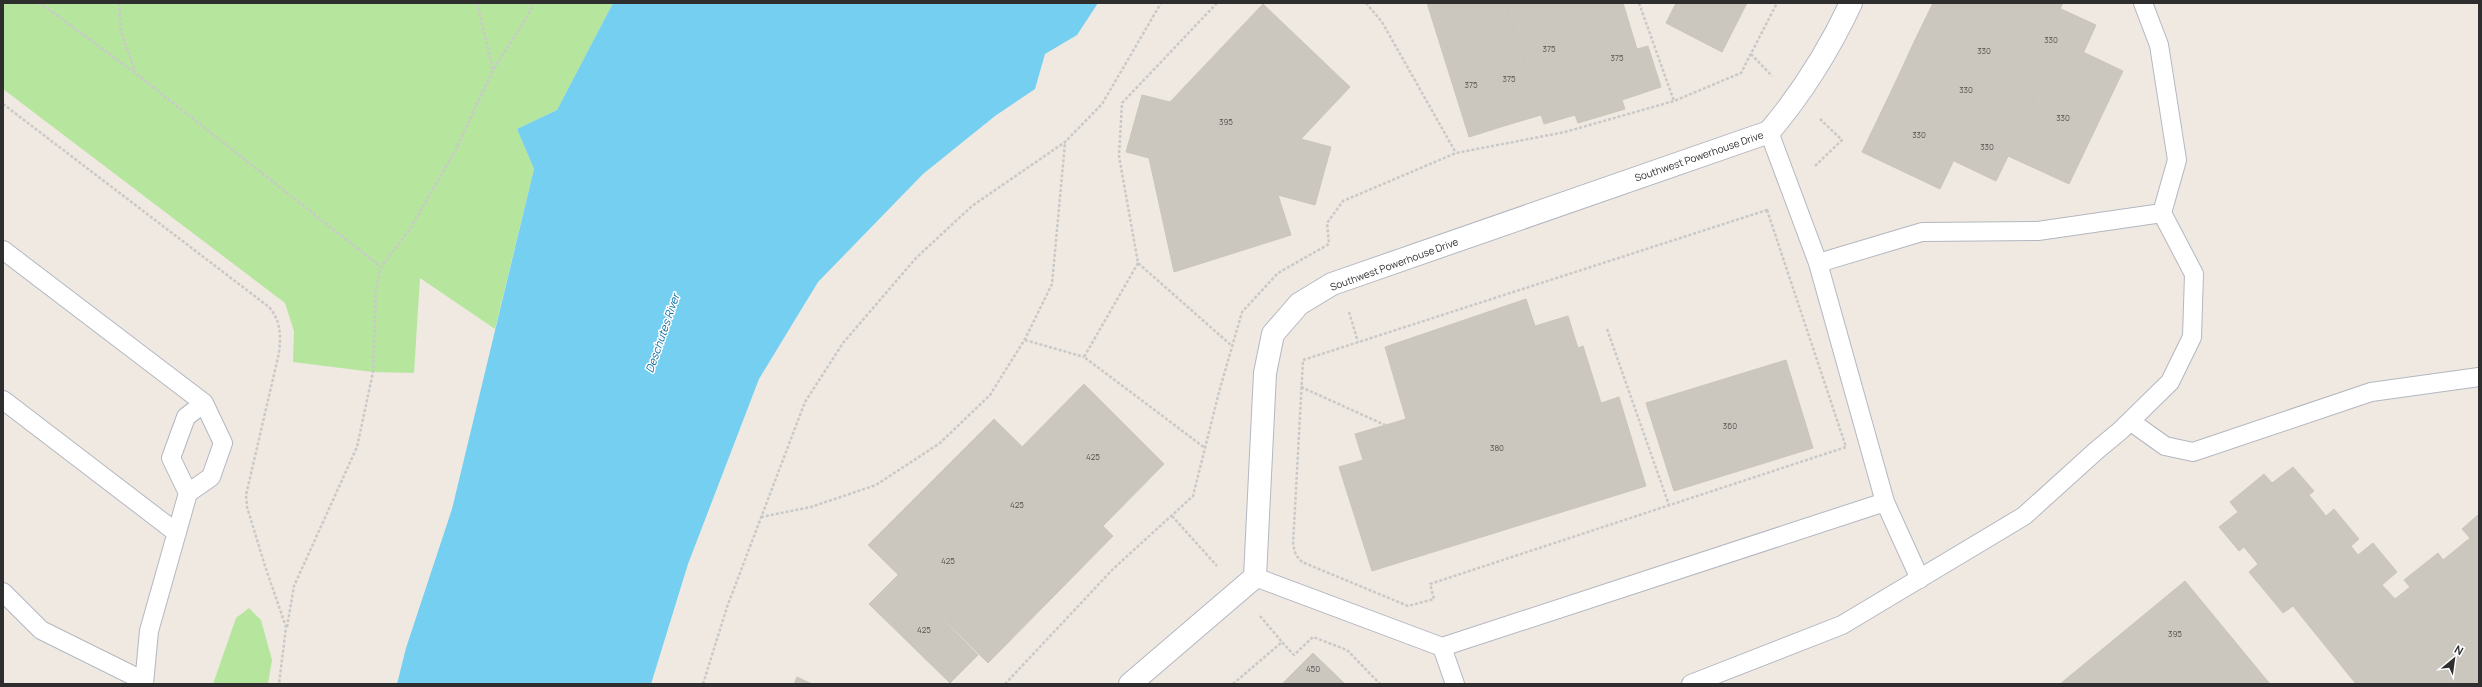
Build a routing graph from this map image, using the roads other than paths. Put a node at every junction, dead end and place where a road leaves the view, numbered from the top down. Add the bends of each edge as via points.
1 (1851, 3) edge
2 (2143, 3) edge
3 (1769, 132) junction
4 (2162, 213) junction
5 (3, 250) edge
6 (1818, 263) junction
7 (2479, 377) edge
8 (3, 400) edge
9 (204, 403) junction
10 (2130, 421) junction
11 (188, 493) junction
12 (1885, 502) junction
13 (177, 533) junction
14 (1255, 576) junction
15 (1920, 579) junction
16 (3, 592) edge
17 (1442, 647) junction
18 (144, 682) edge
19 (1130, 684) edge
20 (1455, 684) edge
21 (1691, 684) edge

1 - 3 street, Southwest Powerhouse Drive via 1836,36 1797,98
2 - 4 lane via 2159,45 2177,160
3 - 6 lane
3 - 14 street, Southwest Powerhouse Drive via 1332,284 1298,304 1273,334 1266,373
4 - 6 lane via 2038,231 1922,232
4 - 10 lane via 2194,274 2192,337 2170,382
5 - 9 lane
6 - 12 lane
7 - 10 lane via 2371,392 2193,452 2165,446
8 - 13 lane
9 - 11 lane via 186,417 171,458
9 - 11 lane via 223,443 211,477
10 - 15 lane via 2024,516
11 - 13 lane
12 - 15 lane
12 - 17 lane
13 - 18 lane via 149,631
14 - 17 lane
14 - 19 street
15 - 21 lane via 1842,625
16 - 18 lane via 41,630
17 - 20 lane

